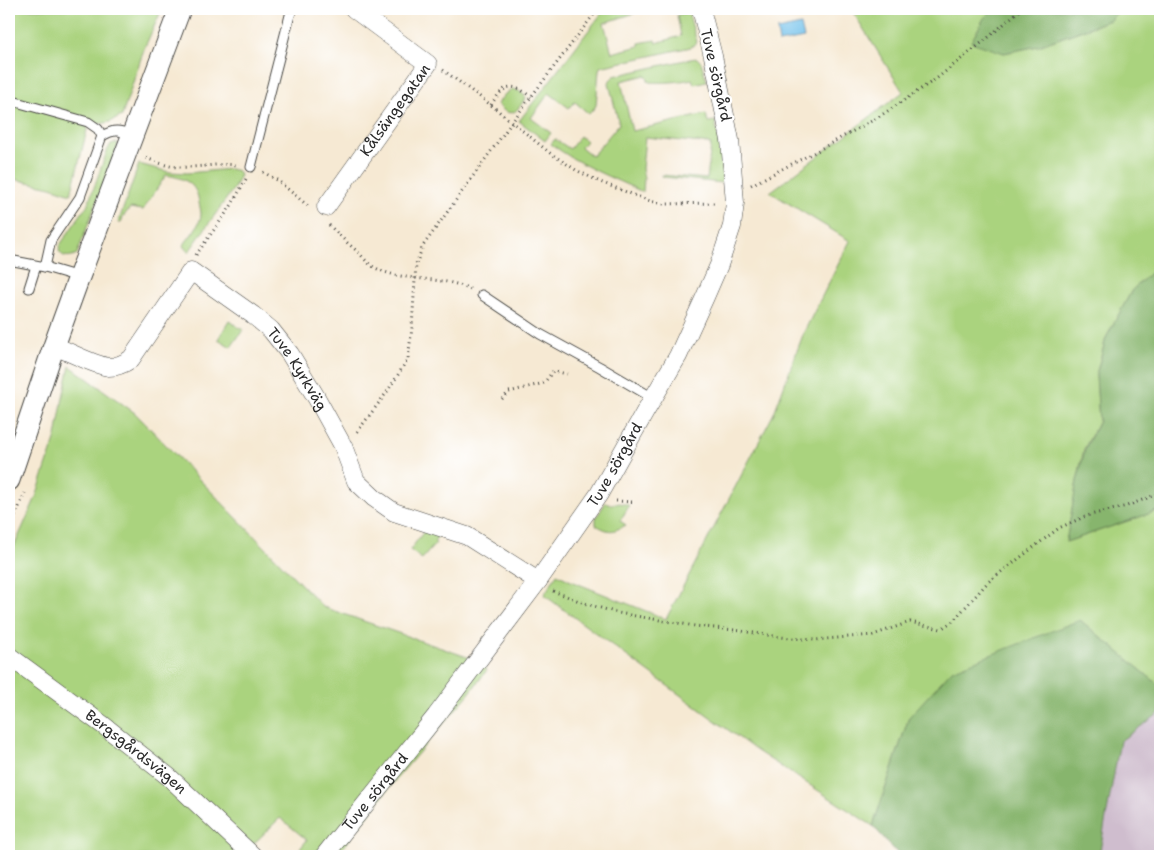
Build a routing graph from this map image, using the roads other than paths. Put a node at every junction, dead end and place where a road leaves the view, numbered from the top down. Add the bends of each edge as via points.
1 (180, 9) edge
2 (293, 9) edge
3 (354, 9) edge
4 (701, 9) edge
5 (9, 100) edge
6 (102, 136) junction
7 (129, 143) junction
8 (251, 167) road end
9 (321, 213) road end
10 (9, 260) edge
11 (40, 267) junction
12 (79, 277) junction
13 (29, 288) dead end
14 (482, 295) road end
15 (54, 346) junction
16 (653, 398) junction
17 (9, 480) edge
18 (538, 581) junction
19 (9, 656) edge
20 (254, 856) edge
21 (324, 856) edge

1 - 7 street
2 - 8 lane
3 - 9 street, Kålsängegatan via 428,64
4 - 16 street, Tuve sörgård via 730,140 735,196 732,226 720,264 678,356
5 - 6 lane via 88,122
6 - 7 lane via 119,131
6 - 11 lane via 80,197 51,240
7 - 12 street
10 - 11 lane
11 - 12 lane
11 - 13 lane
12 - 15 street
14 - 16 lane via 540,334
15 - 17 street
15 - 18 street, Tuve Kyrkväg via 107,367 123,364 131,359 191,271 271,330 290,354 316,398 343,446 356,481 374,498 394,512 467,536
16 - 18 street, Tuve sörgård via 599,494
18 - 21 street, Tuve sörgård
19 - 20 street, Bergsgårdsvägen via 169,777

